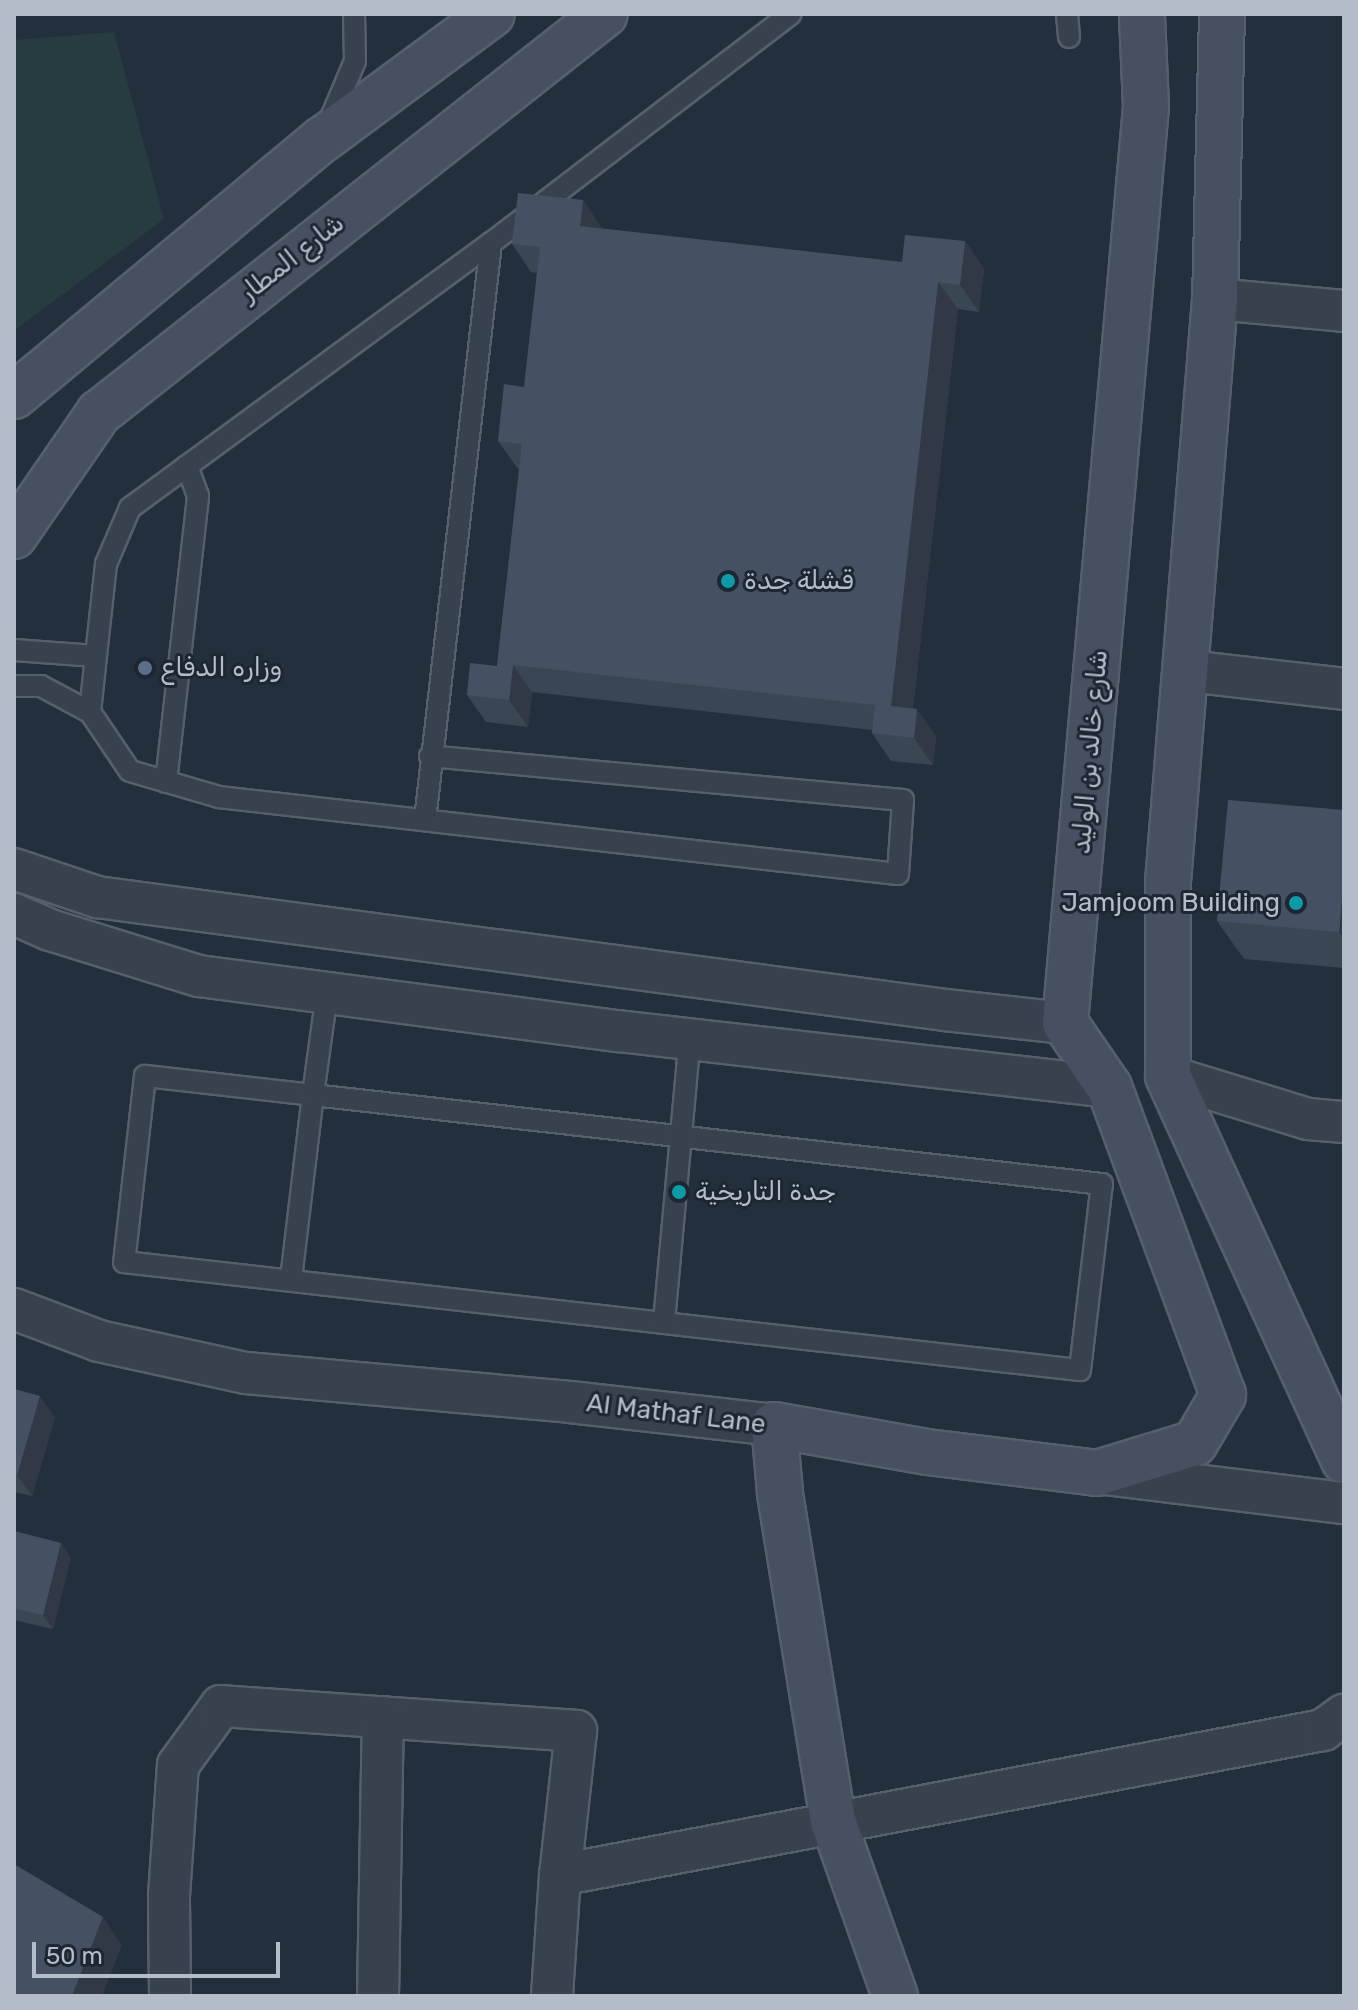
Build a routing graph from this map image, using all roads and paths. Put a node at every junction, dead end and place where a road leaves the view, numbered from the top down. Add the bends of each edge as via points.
1 (354, 14) edge
2 (492, 14) edge
3 (605, 14) edge
4 (790, 14) edge
5 (1067, 14) edge
6 (1142, 14) edge
7 (1222, 14) edge
8 (1069, 37) dead end
9 (323, 139) junction
10 (491, 243) junction
11 (1215, 299) junction
12 (1344, 311) edge
13 (14, 396) edge
14 (187, 466) junction
15 (14, 536) edge
16 (14, 650) edge
17 (96, 656) junction
18 (1187, 671) junction
19 (14, 686) edge
20 (1344, 689) edge
21 (90, 712) junction
22 (430, 756) junction
23 (166, 782) junction
24 (425, 820) junction
25 (14, 869) edge
26 (14, 914) edge
27 (327, 993) junction
28 (1065, 1023) junction
29 (690, 1039) junction
30 (1168, 1076) junction
31 (1109, 1087) junction
32 (313, 1095) junction
33 (1344, 1122) edge
34 (684, 1137) junction
35 (291, 1279) junction
36 (14, 1309) edge
37 (664, 1322) junction
38 (774, 1425) junction
39 (1344, 1461) edge
40 (1097, 1473) junction
41 (1344, 1503) edge
42 (1344, 1715) edge
43 (383, 1717) junction
44 (833, 1821) junction
45 (560, 1875) junction
46 (893, 1993) edge
47 (170, 1996) edge
48 (378, 1996) edge
49 (552, 1996) edge

1 - 9 lane via 355,61
2 - 9 main road
3 - 15 main road, شارع المطار via 99,413
4 - 10 lane
5 - 8 lane
6 - 28 main road, شارع خالد بن الوليد via 1143,154
7 - 11 main road
9 - 13 main road
10 - 14 lane
10 - 22 lane
11 - 12 street
11 - 18 main road
14 - 17 lane via 130,508 106,564
14 - 23 lane via 198,496
16 - 17 lane
17 - 21 lane
18 - 20 street
18 - 30 main road via 1168,882
19 - 21 lane via 41,686
21 - 23 lane via 130,771
22 - 24 lane
22 - 24 lane via 903,800 898,874
23 - 24 lane via 219,797
25 - 28 street via 97,897
26 - 27 street via 199,976
27 - 29 street
27 - 32 lane
28 - 31 main road
29 - 31 street
29 - 34 lane
30 - 33 street via 1308,1119
30 - 39 main road
31 - 40 main road via 1223,1395 1195,1443
32 - 34 lane
32 - 35 lane
32 - 35 lane via 145,1076 124,1262
34 - 37 lane
34 - 37 lane via 1102,1184 1080,1370
35 - 37 lane
36 - 38 street, Al Mathaf Lane via 99,1341 246,1373
38 - 40 main road, Al Mathaf Lane via 927,1452
38 - 44 main road
40 - 41 street, Al Mathaf Lane
42 - 44 street via 1323,1730
43 - 45 street via 576,1731
43 - 47 street via 221,1706 178,1765 169,1896
43 - 48 street
44 - 45 street
44 - 46 main road
45 - 49 street

